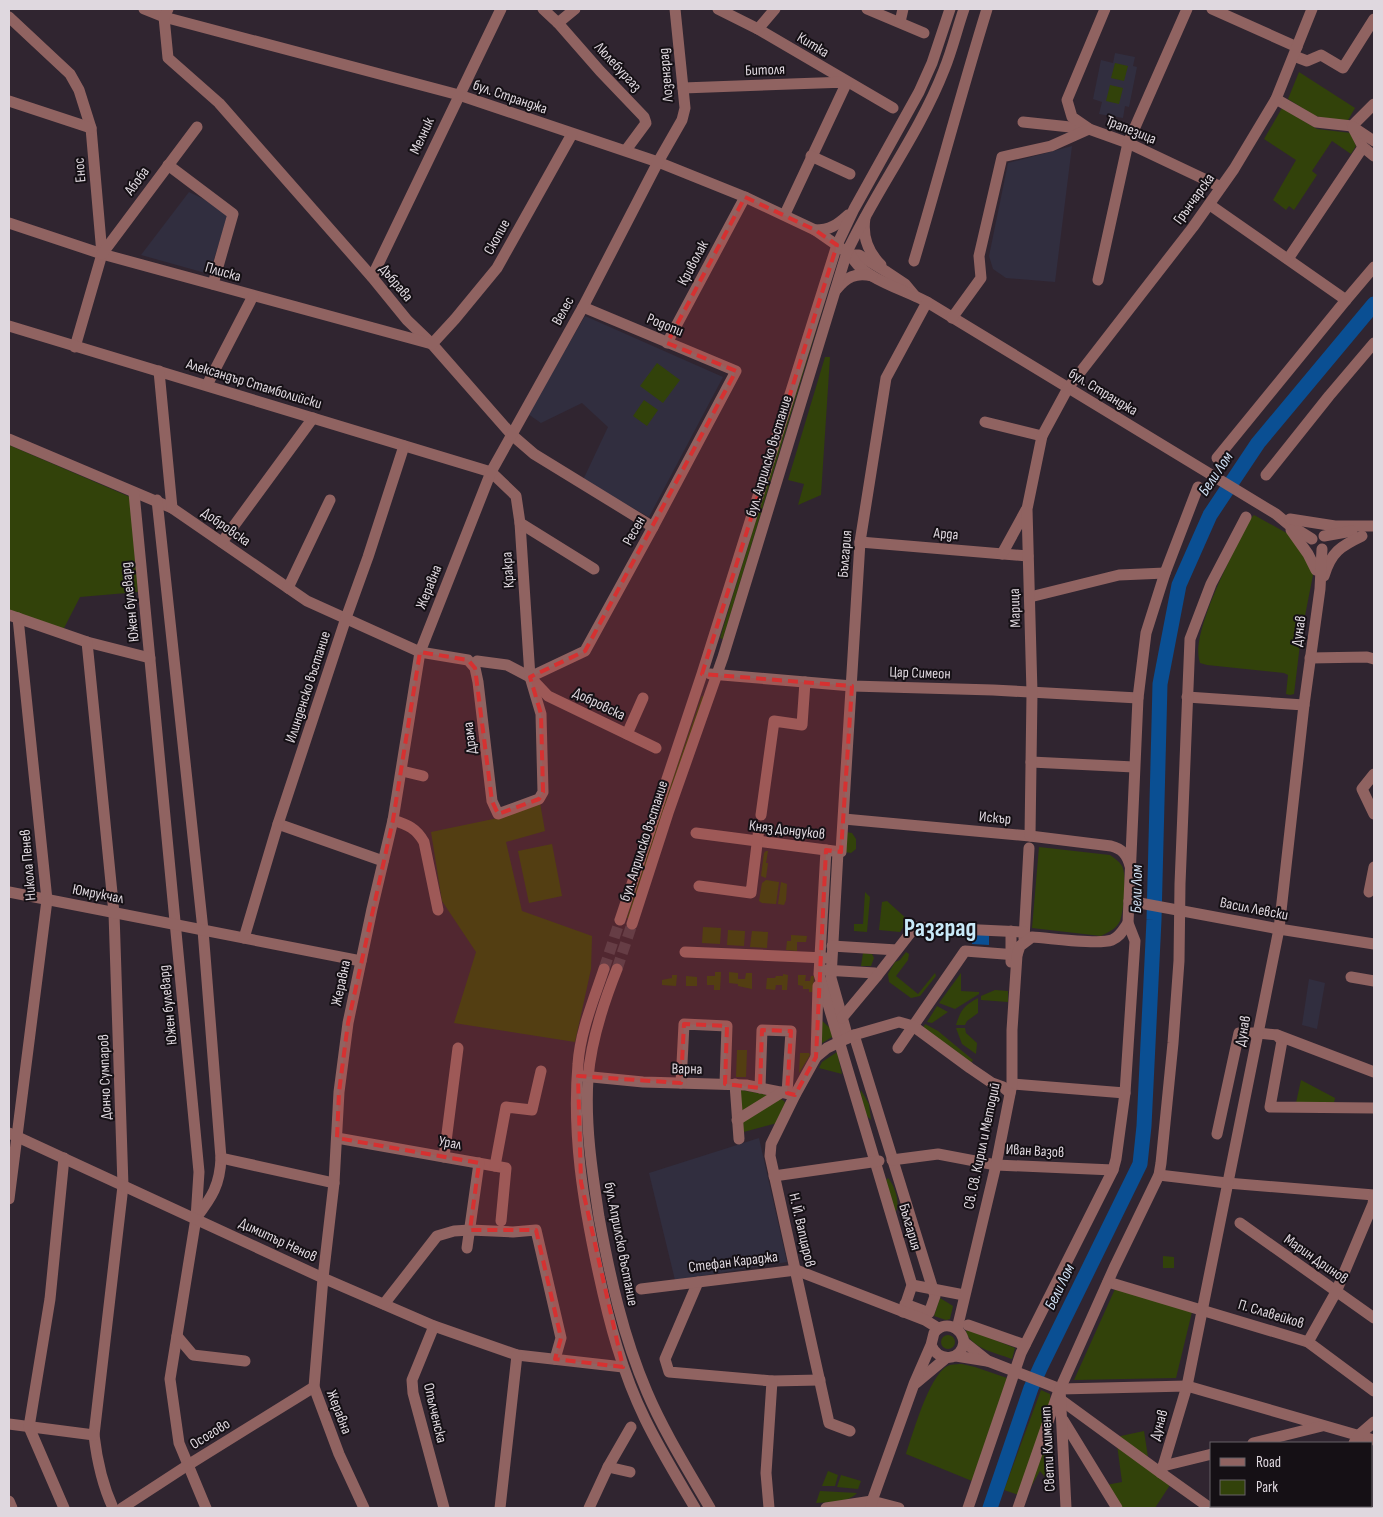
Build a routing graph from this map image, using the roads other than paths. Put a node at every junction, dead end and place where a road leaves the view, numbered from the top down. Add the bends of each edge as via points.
1 (144, 9) edge
2 (500, 9) edge
3 (543, 9) edge
4 (575, 9) edge
5 (675, 9) edge
6 (718, 9) edge
7 (775, 9) edge
8 (867, 9) edge
9 (903, 9) edge
10 (950, 9) edge
11 (964, 9) edge
12 (987, 9) edge
13 (1105, 9) edge
14 (1187, 9) edge
15 (1212, 9) edge
16 (1312, 9) edge
17 (166, 13) edge
18 (9, 17) edge
19 (1374, 19) edge
20 (900, 22) junction
21 (558, 23) junction
22 (758, 30) junction
23 (924, 33) dead end
24 (1296, 51) junction
25 (847, 82) junction
26 (683, 88) junction
27 (458, 95) junction
28 (1276, 99) junction
29 (9, 101) edge
30 (1374, 104) edge
31 (893, 108) dead end
32 (1023, 122) dead end
33 (1352, 126) junction
34 (197, 127) dead end
35 (91, 128) junction
36 (1089, 130) junction
37 (572, 134) junction
38 (1374, 141) edge
39 (1128, 143) junction
40 (1363, 147) junction
41 (626, 150) junction
42 (811, 156) junction
43 (1374, 156) edge
44 (658, 162) junction
45 (168, 165) junction
46 (850, 174) dead end
47 (1222, 188) junction
48 (745, 197) junction
49 (1210, 205) junction
50 (854, 209) junction
51 (867, 213) junction
52 (785, 214) junction
53 (9, 223) edge
54 (815, 230) junction
55 (837, 245) junction
56 (849, 253) junction
57 (102, 254) junction
58 (1288, 259) junction
59 (914, 261) dead end
60 (1374, 267) edge
61 (882, 275) junction
62 (372, 277) junction
63 (1098, 280) dead end
64 (213, 284) junction
65 (835, 291) junction
66 (253, 296) junction
67 (1346, 300) junction
68 (927, 302) junction
69 (582, 307) junction
70 (952, 318) junction
71 (407, 320) junction
72 (9, 326) edge
73 (394, 335) junction
74 (667, 343) junction
75 (432, 344) junction
76 (1372, 346) edge
77 (75, 347) junction
78 (736, 370) joint
79 (159, 371) junction
80 (207, 385) junction
81 (1068, 388) junction
82 (314, 418) junction
83 (985, 422) dead end
84 (512, 435) junction
85 (1042, 436) junction
86 (9, 439) edge
87 (404, 446) junction
88 (1217, 458) dead end
89 (491, 472) junction
90 (1266, 475) dead end
91 (1198, 487) dead end
92 (134, 493) junction
93 (157, 500) junction
94 (330, 500) dead end
95 (172, 508) junction
96 (1027, 508) junction
97 (1246, 517) dead end
98 (1289, 522) junction
99 (520, 523) junction
100 (653, 527) junction
101 (1374, 528) edge
102 (1362, 536) junction
103 (1319, 541) junction
104 (222, 542) junction
105 (860, 542) junction
106 (1002, 554) junction
107 (1028, 556) junction
108 (594, 569) dead end
109 (1316, 570) junction
110 (1165, 573) junction
111 (288, 588) junction
112 (1320, 592) junction
113 (1030, 597) junction
114 (13, 616) edge
115 (346, 618) junction
116 (87, 642) junction
117 (420, 652) junction
118 (150, 658) junction
119 (1310, 658) junction
120 (1374, 659) edge
121 (472, 661) junction
122 (702, 674) junction
123 (717, 675) junction
124 (530, 678) junction
125 (805, 682) junction
126 (852, 686) junction
127 (1032, 693) junction
128 (643, 698) dead end
129 (1138, 698) junction
130 (1187, 698) junction
131 (1304, 705) junction
132 (627, 734) junction
133 (656, 748) dead end
134 (1031, 762) junction
135 (1134, 767) junction
136 (402, 772) junction
137 (1374, 774) edge
138 (423, 776) dead end
139 (498, 814) joint
140 (761, 814) dead end
141 (1374, 814) edge
142 (394, 820) junction
143 (844, 820) junction
144 (278, 824) junction
145 (759, 828) dead end
146 (696, 833) dead end
147 (758, 842) junction
148 (1030, 842) junction
149 (832, 851) junction
150 (384, 861) junction
151 (1374, 867) edge
152 (1131, 868) junction
153 (699, 886) dead end
154 (9, 892) edge
155 (1369, 892) dead end
156 (47, 900) junction
157 (1135, 902) junction
158 (1175, 909) junction
159 (438, 910) dead end
160 (114, 913) junction
161 (620, 920) tunnel mouth
162 (1128, 923) junction
163 (632, 924) tunnel mouth
164 (178, 925) junction
165 (966, 929) junction
166 (1279, 929) junction
167 (199, 930) junction
168 (1012, 931) junction
169 (244, 938) junction
170 (1025, 938) junction
171 (1374, 944) edge
172 (832, 946) junction
173 (897, 950) junction
174 (965, 951) junction
175 (685, 952) dead end
176 (1014, 954) junction
177 (361, 961) junction
178 (824, 966) junction
179 (604, 969) tunnel mouth
180 (617, 969) tunnel mouth
181 (877, 976) junction
182 (1351, 976) dead end
183 (1374, 981) edge
184 (818, 1014) junction
185 (842, 1018) junction
186 (916, 1022) junction
187 (835, 1030) junction
188 (1258, 1032) junction
189 (1277, 1035) junction
190 (847, 1038) junction
191 (458, 1048) dead end
192 (898, 1048) dead end
193 (816, 1057) junction
194 (542, 1071) dead end
195 (1374, 1072) edge
196 (986, 1075) dead end
197 (583, 1076) junction
198 (681, 1084) junction
199 (730, 1084) junction
200 (760, 1088) junction
201 (1011, 1088) junction
202 (788, 1093) junction
203 (1125, 1093) junction
204 (1374, 1108) edge
205 (737, 1120) junction
206 (12, 1134) edge
207 (1217, 1134) dead end
208 (337, 1138) junction
209 (739, 1139) dead end
210 (444, 1157) junction
211 (64, 1158) junction
212 (221, 1158) junction
213 (894, 1162) junction
214 (479, 1163) junction
215 (877, 1163) junction
216 (996, 1164) junction
217 (495, 1166) junction
218 (1113, 1170) junction
219 (1159, 1175) junction
220 (774, 1176) junction
221 (334, 1183) junction
222 (1227, 1183) junction
223 (123, 1186) junction
224 (9, 1199) edge
225 (1374, 1200) edge
226 (196, 1218) junction
227 (501, 1221) dead end
228 (1240, 1223) dead end
229 (470, 1230) junction
230 (467, 1248) dead end
231 (796, 1270) junction
232 (323, 1278) junction
233 (698, 1282) junction
234 (1108, 1282) junction
235 (912, 1286) junction
236 (641, 1289) dead end
237 (932, 1289) junction
238 (1336, 1292) junction
239 (964, 1295) junction
240 (384, 1304) junction
241 (904, 1308) junction
242 (1203, 1309) junction
243 (928, 1317) junction
244 (1374, 1318) edge
245 (434, 1326) junction
246 (963, 1327) junction
247 (938, 1328) junction
248 (177, 1336) junction
249 (964, 1342) junction
250 (1308, 1342) junction
251 (931, 1345) junction
252 (1025, 1345) junction
253 (516, 1354) junction
254 (951, 1357) junction
255 (548, 1358) junction
256 (244, 1361) dead end
257 (988, 1361) junction
258 (623, 1367) junction
259 (1015, 1372) junction
260 (820, 1380) junction
261 (772, 1382) junction
262 (914, 1384) junction
263 (1187, 1386) junction
264 (314, 1387) junction
265 (1374, 1391) edge
266 (1060, 1392) junction
267 (1062, 1417) junction
268 (1374, 1422) edge
269 (9, 1424) edge
270 (1322, 1426) junction
271 (30, 1427) junction
272 (630, 1427) dead end
273 (850, 1431) dead end
274 (94, 1435) junction
275 (1357, 1439) edge
276 (1374, 1440) edge
277 (1257, 1442) edge
278 (1210, 1455) edge
279 (188, 1465) junction
280 (608, 1467) junction
281 (1162, 1470) junction
282 (630, 1472) dead end
283 (9, 1501) edge
284 (872, 1505) edge
285 (1204, 1506) edge
286 (360, 1507) edge
287 (12, 1508) edge
288 (64, 1508) edge
289 (113, 1508) edge
290 (122, 1508) edge
291 (206, 1508) edge
292 (444, 1508) edge
293 (500, 1508) edge
294 (589, 1508) edge
295 (695, 1508) edge
296 (710, 1508) edge
297 (769, 1508) edge
298 (826, 1508) edge
299 (900, 1508) edge
300 (968, 1508) edge
301 (1018, 1508) edge
302 (1066, 1508) edge
303 (1117, 1508) edge

1 - 17 street, бул. Странджа
2 - 27 street, Мелник
3 - 21 street, Люлебургаз
4 - 21 street
5 - 26 street, Лозенград
6 - 22 street, Китка
7 - 22 street
8 - 20 street
9 - 20 street
10 - 50 street, бул. Априлско въстание via 919,92
11 - 51 street, бул. Априлско въстание via 931,98
12 - 59 street
13 - 36 street via 1067,100 1072,117
14 - 39 street
15 - 24 street
16 - 24 street, Грънчарска
17 - 27 street, бул. Странджа
17 - 62 street, Дъбрава via 168,58 219,103
18 - 35 street, Енос via 70,74 79,90
19 - 24 street via 1343,68 1321,55 1307,61
20 - 23 street
21 - 41 street, Люлебургаз via 644,117 646,123
22 - 25 street, Китка
24 - 28 street, Грънчарска
25 - 26 street, Битоля
25 - 31 street, Китка
25 - 42 street
26 - 44 street, Лозенград via 685,108 682,120
27 - 37 street, бул. Странджа
27 - 62 street, Мелник
28 - 33 street via 1316,122
28 - 47 street, Грънчарска
29 - 35 street
30 - 33 street
32 - 36 street, Трапезица
33 - 38 street
33 - 40 street
34 - 45 street, Абоба
35 - 57 street, Енос
36 - 39 street, Трапезица
36 - 70 street via 1051,146 1002,157 979,256 981,278
37 - 41 street, бул. Странджа
37 - 75 street, Скопие via 497,268
39 - 47 street, Трапезица
39 - 63 street
40 - 43 street
40 - 58 street
41 - 44 street, бул. Странджа
42 - 46 street
42 - 52 street
44 - 48 street, бул. Странджа
44 - 69 street, Велес
45 - 57 street, Абоба
45 - 64 street via 233,214
47 - 49 street, Грънчарска
48 - 52 street, бул. Странджа
48 - 74 street, Криволак
49 - 58 street
49 - 81 street, Грънчарска
50 - 54 street via 833,228
50 - 55 street, бул. Априлско въстание
51 - 56 street, бул. Априлско въстание
51 - 61 street via 864,224 866,243
52 - 54 street, бул. Странджа
53 - 57 street, Плиска
54 - 55 street, бул. Странджа
55 - 56 street, бул. Странджа
55 - 122 street, бул. Априлско въстание
56 - 61 street, бул. Странджа via 859,255
56 - 65 street, бул. Априлско въстание
57 - 64 street, Плиска
57 - 77 street, Енос
58 - 67 street
60 - 67 street
61 - 65 street via 853,276
61 - 68 street, бул. Странджа via 901,292
62 - 71 street, Дъбрава
64 - 66 street, Плиска
65 - 123 street, бул. Априлско въстание
66 - 73 street, Плиска
66 - 80 street
67 - 88 street
68 - 70 street, бул. Странджа
68 - 105 street, България via 886,378
69 - 74 street, Родопи
69 - 84 street, Велес
70 - 81 street, бул. Странджа
71 - 73 street
71 - 75 street, Дъбрава
72 - 77 street, Александър Стамболийски
73 - 75 street, Плиска
74 - 78 street, Родопи
75 - 84 street, Дъбрава
76 - 90 street
77 - 79 street, Александър Стамболийски
78 - 100 street, Ресен
79 - 80 street, Александър Стамболийски
79 - 95 street
80 - 82 street, Александър Стамболийски
81 - 85 street, Марица
81 - 98 street, бул. Странджа
82 - 87 street, Александър Стамболийски
82 - 104 street
83 - 85 street
84 - 89 street, Велес
84 - 100 street, Дъбрава via 534,454
85 - 96 street, Марица
86 - 92 street, Добровска
87 - 89 street, Александър Стамболийски
87 - 115 street, Илинденско въстание
89 - 99 street, Кракра via 516,496
89 - 117 street, Жеравна
91 - 110 street
92 - 93 street, Добровска
92 - 118 street, Южен булевард
93 - 95 street, Добровска
93 - 167 street
94 - 111 street
95 - 104 street, Добровска
96 - 106 street
96 - 107 street, Марица
97 - 130 street via 1210,584 1190,639
98 - 101 street
98 - 103 street, бул. Странджа
98 - 109 street
99 - 108 street
99 - 124 street, Кракра
100 - 124 street, Ресен via 585,651
101 - 102 street
101 - 103 street
102 - 103 street
102 - 112 street via 1334,554
103 - 109 street, Дунав
103 - 112 street, Дунав
104 - 111 street, Добровска
105 - 106 street, Арда
105 - 126 street, България
106 - 107 street, Арда
107 - 113 street, Марица
109 - 112 street, Дунав
110 - 113 street via 1120,575
110 - 129 street via 1146,633
111 - 115 street, Добровска via 307,601
112 - 119 street, Дунав
113 - 127 street, Марица
114 - 116 street
114 - 156 street, Никола Пенев
115 - 117 street, Добровска
115 - 144 street, Илинденско въстание
116 - 118 street
116 - 160 street, Дончо Сумпаров
117 - 121 street, Добровска
117 - 136 street, Жеравна
118 - 164 street, Южен булевард
119 - 120 street
119 - 131 street, Дунав
121 - 124 street, Добровска via 507,665
121 - 139 street, Драма via 478,682 492,801
122 - 123 street, Цар Симеон
122 - 161 street, бул. Априлско въстание
123 - 125 street, Цар Симеон
123 - 163 street, бул. Априлско въстание
124 - 132 street, Добровска via 548,696
124 - 139 street, Кракра via 541,714 543,792 539,799
125 - 126 street, Цар Симеон
125 - 140 street via 802,725 774,721
126 - 127 street, Цар Симеон
126 - 143 street, България
127 - 129 street, Цар Симеон
127 - 134 street, Марица
128 - 132 street
129 - 135 street
130 - 131 street
130 - 158 street
131 - 166 street, Дунав
132 - 133 street, Добровска
134 - 135 street
134 - 148 street, Марица
135 - 152 street
136 - 138 street
136 - 142 street, Жеравна
137 - 141 street via 1362,788
142 - 150 street, Жеравна
142 - 159 street via 409,825 424,842
143 - 148 street, Искър
143 - 149 street, Княз Дондуков via 841,852
144 - 150 street
144 - 169 street, Илинденско въстание
145 - 147 street
146 - 147 street, Княз Дондуков
147 - 149 street, Княз Дондуков
147 - 153 street via 751,893
148 - 152 street, Искър via 1119,848
148 - 170 street, Марица
149 - 172 street, България
149 - 178 street, България
150 - 177 street, Жеравна
151 - 155 street
152 - 157 street
154 - 156 street, Юмрукчал
156 - 160 street, Юмрукчал
156 - 206 street, Никола Пенев
157 - 158 street, Васил Левски
157 - 162 street
158 - 166 street, Васил Левски
158 - 219 street via 1179,961
160 - 164 street, Юмрукчал
160 - 223 street, Дончо Сумпаров
162 - 170 street via 1120,935 1111,940
162 - 203 street via 1135,941
164 - 167 street, Юмрукчал
164 - 226 street, Южен булевард via 199,1172
165 - 168 street
165 - 173 street via 915,926
165 - 174 street
166 - 171 street, Васил Левски
166 - 188 street, Дунав
167 - 169 street
167 - 212 street
168 - 170 street
168 - 176 street
169 - 177 street
170 - 176 street, Св. Св. Кирил и Методий
172 - 173 street
172 - 178 street, България
173 - 181 street
174 - 176 street
174 - 186 street
175 - 178 street
176 - 196 street via 1004,1082 996,1082
176 - 201 street, Св. Св. Кирил и Методий
177 - 208 street, Жеравна via 348,1023
178 - 181 street via 875,972
178 - 184 street
178 - 185 street, България via 831,978
178 - 187 street, България
179 - 197 street, бул. Априлско въстание via 578,1063
180 - 197 street, бул. Априлско въстание
181 - 185 street
182 - 183 street
184 - 187 street
184 - 193 street
185 - 190 street, България
186 - 190 street, Н. Й. Вапцаров via 899,1022
186 - 192 street
186 - 201 street via 970,1068
187 - 190 street, България
188 - 189 street
188 - 207 street via 1239,1033
188 - 222 street, Дунав
189 - 195 street
189 - 204 street via 1282,1040 1270,1108
190 - 193 street, Н. Й. Вапцаров
190 - 213 street, България
190 - 215 street, България
191 - 210 street
193 - 202 street, Н. Й. Вапцаров
194 - 217 street via 532,1110 506,1107
197 - 198 street, Варна
197 - 258 street, бул. Априлско въстание via 577,1144 581,1182 606,1304
197 - 296 street, бул. Априлско въстание via 592,1177 621,1320 647,1393
198 - 199 street, Варна
198 - 199 street via 684,1024 727,1026
199 - 200 street, Варна
199 - 205 street
200 - 202 street, Варна
200 - 202 street via 762,1030 791,1031
201 - 203 street
201 - 216 street, Св. Св. Кирил и Методий
202 - 205 street
202 - 220 street, Н. Й. Вапцаров via 771,1144
203 - 218 street
205 - 209 street
206 - 211 street, Димитър Ненов
206 - 224 street, Никола Пенев
208 - 210 street, Урал
208 - 221 street, Жеравна
210 - 214 street, Урал
211 - 223 street, Димитър Ненов
211 - 271 street via 50,1300
212 - 221 street
212 - 226 street via 221,1172 212,1198
213 - 215 street, Иван Вазов via 893,1171 888,1174 881,1173
213 - 216 street, Иван Вазов via 938,1154
213 - 237 street, България
214 - 217 street, Урал
214 - 229 street
215 - 220 street
215 - 235 street, България
216 - 218 street, Иван Вазов
216 - 239 street, Св. Св. Кирил и Методий
217 - 227 street via 506,1168
218 - 252 street
219 - 222 street
219 - 234 street
220 - 231 street, Н. Й. Вапцаров
221 - 232 street, Жеравна
222 - 225 street via 1354,1193
222 - 242 street, Дунав
223 - 226 street, Димитър Ненов
223 - 274 street, Дончо Сумпаров
225 - 238 street
226 - 232 street, Димитър Ненов
226 - 248 street, Южен булевард
228 - 238 street, Марин Дринов
229 - 230 street
229 - 240 street via 437,1236
229 - 255 street via 536,1230 560,1338
231 - 233 street, Стефан Караджа
231 - 241 street, Стефан Караджа
231 - 260 street, Н. Й. Вапцаров
232 - 240 street, Димитър Ненов
232 - 264 street, Жеравна
233 - 236 street, Стефан Караджа
233 - 261 street via 666,1359 668,1372
234 - 242 street, П. Славейков
234 - 266 street
235 - 237 street
235 - 241 street
237 - 239 street
237 - 243 street, България via 935,1296
238 - 244 street, Марин Дринов
238 - 250 street
239 - 246 street, Св. Св. Кирил и Методий
240 - 245 street, Димитър Ненов
241 - 243 street, Стефан Караджа
242 - 250 street, П. Славейков
242 - 263 street, Дунав
243 - 247 street, Стефан Караджа
245 - 253 street, Димитър Ненов
245 - 292 street, Опълченска via 412,1380
246 - 247 street
246 - 249 street
246 - 252 street
247 - 251 street via 932,1336
248 - 256 street via 194,1355
248 - 279 street, Южен булевард via 170,1379 179,1443
249 - 254 street via 963,1347
249 - 257 street
250 - 265 street, П. Славейков
251 - 254 street via 937,1354
251 - 262 street
252 - 259 street
253 - 255 street, Димитър Ненов
253 - 293 street
254 - 257 street
254 - 262 street
255 - 258 street, Димитър Ненов
257 - 259 street
258 - 295 street, бул. Априлско въстание via 645,1419
259 - 266 street
259 - 300 street
260 - 261 street
260 - 273 street, Н. Й. Вапцаров via 829,1423
261 - 297 street via 766,1473
262 - 284 street
263 - 266 street
263 - 270 street
263 - 281 street, Дунав
264 - 279 street, Осогово
264 - 286 street, Жеравна
266 - 267 street, Свети Климент
266 - 281 street
266 - 301 street
267 - 302 street, Свети Климент
267 - 303 street
268 - 275 street
269 - 271 street
270 - 275 street
270 - 277 street
271 - 274 street
271 - 288 street
272 - 280 street
274 - 289 street, Дончо Сумпаров via 104,1487
275 - 276 street
278 - 281 street
279 - 290 street, Осогово
279 - 291 street, Южен булевард
280 - 282 street
280 - 294 street
281 - 285 street
283 - 287 street
284 - 298 street
284 - 299 street

